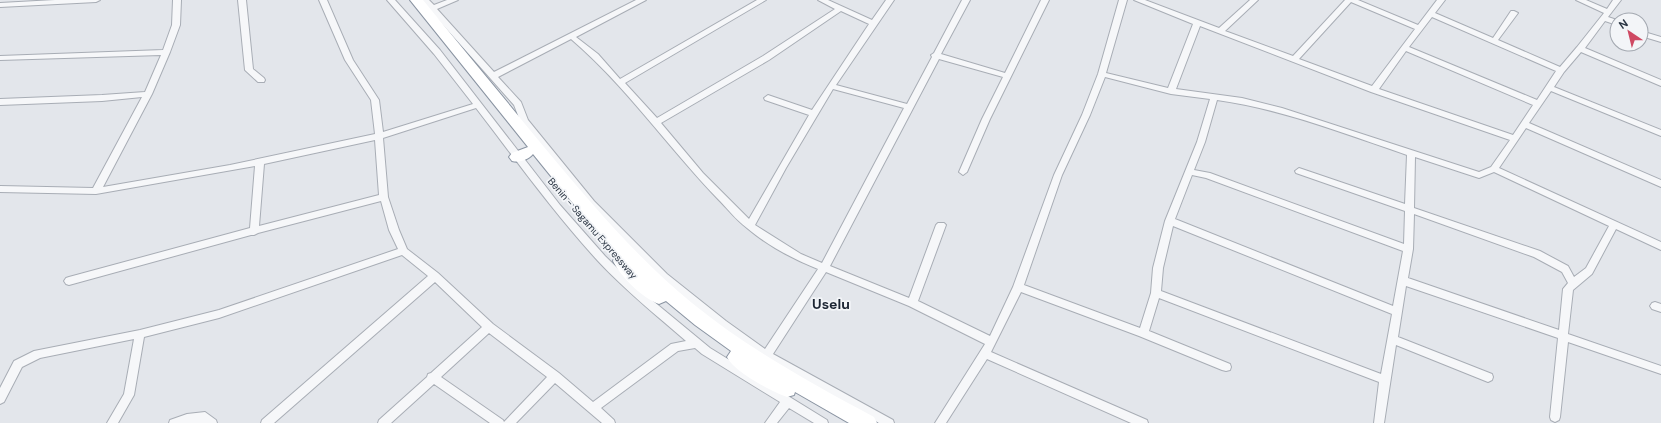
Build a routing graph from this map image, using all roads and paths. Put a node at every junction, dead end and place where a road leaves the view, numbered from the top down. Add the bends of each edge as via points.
1 (96, 0) edge
2 (177, 0) edge
3 (242, 0) edge
4 (323, 0) edge
5 (391, 0) edge
6 (404, 0) edge
7 (416, 0) edge
8 (425, 0) edge
9 (454, 0) edge
10 (642, 0) edge
11 (762, 0) edge
12 (822, 0) edge
13 (890, 0) edge
14 (966, 0) edge
15 (1045, 0) edge
16 (1123, 0) edge
17 (1138, 0) edge
18 (1159, 0) edge
19 (1254, 0) edge
20 (1349, 0) edge
21 (1352, 0) edge
22 (1441, 0) edge
23 (1580, 0) edge
24 (1617, 0) edge
25 (66, 1) edge
26 (0, 6) edge
27 (1152, 6) junction
28 (433, 8) junction
29 (840, 8) junction
30 (1514, 13) dead end
31 (1430, 14) junction
32 (1605, 15) junction
33 (1609, 18) edge
34 (873, 23) junction
35 (1197, 23) junction
36 (1420, 28) junction
37 (1219, 32) junction
38 (571, 36) junction
39 (1649, 36) edge
40 (1661, 40) edge
41 (1494, 41) junction
42 (1405, 48) junction
43 (1580, 48) junction
44 (166, 52) junction
45 (935, 55) junction
46 (0, 58) edge
47 (1294, 60) junction
48 (1561, 70) junction
49 (1102, 74) junction
50 (492, 76) junction
51 (1008, 76) junction
52 (261, 80) dead end
53 (619, 83) junction
54 (1661, 83) edge
55 (831, 86) junction
56 (1550, 88) junction
57 (1374, 90) junction
58 (1171, 91) junction
59 (148, 94) junction
60 (768, 98) dead end
61 (1214, 98) junction
62 (0, 102) edge
63 (1539, 104) junction
64 (478, 105) junction
65 (909, 107) junction
66 (814, 114) junction
67 (656, 122) junction
68 (1524, 124) junction
69 (1661, 133) edge
70 (380, 136) junction
71 (1514, 138) junction
72 (522, 154) junction
73 (1411, 154) junction
74 (260, 162) junction
75 (1494, 169) junction
76 (1299, 171) dead end
77 (963, 172) dead end
78 (1190, 172) junction
79 (1661, 184) edge
80 (0, 190) edge
81 (96, 191) junction
82 (384, 198) junction
83 (1409, 210) junction
84 (1170, 221) junction
85 (1614, 224) junction
86 (941, 225) dead end
87 (750, 226) junction
88 (254, 232) junction
89 (1661, 246) edge
90 (1408, 249) junction
91 (403, 251) junction
92 (824, 268) junction
93 (435, 276) junction
94 (69, 281) dead end
95 (1404, 281) junction
96 (1573, 284) junction
97 (1018, 287) junction
98 (1156, 293) junction
99 (912, 303) junction
100 (1396, 311) junction
101 (489, 327) junction
102 (1143, 333) junction
103 (140, 334) junction
104 (1564, 337) junction
105 (1392, 339) junction
106 (992, 342) junction
107 (696, 343) junction
108 (984, 353) junction
109 (767, 355) junction
110 (1226, 367) dead end
111 (1661, 370) edge
112 (555, 376) junction
113 (432, 377) junction
114 (1488, 377) dead end
115 (1385, 380) junction
116 (0, 399) edge
117 (787, 402) junction
118 (593, 408) junction
119 (1555, 417) dead end
120 (112, 423) edge
121 (174, 423) edge
122 (212, 423) edge
123 (266, 423) edge
124 (383, 423) edge
125 (499, 423) edge
126 (509, 423) edge
127 (610, 423) edge
128 (770, 423) edge
129 (823, 423) edge
130 (845, 423) edge
131 (867, 423) edge
132 (889, 423) edge
133 (940, 423) edge
134 (1143, 423) edge
135 (1379, 423) edge

1 - 25 street
2 - 44 street via 176,25
3 - 52 street via 249,70
4 - 70 street via 348,60 374,100
5 - 64 street via 425,37
6 - 72 highway, Benin - Sagamu Expressway
7 - 131 highway via 581,203 613,239 663,287 701,320 736,345
8 - 28 street
9 - 28 street
10 - 38 street
11 - 53 street
12 - 29 street
13 - 34 street
14 - 45 street
15 - 51 street
16 - 49 street
17 - 27 street
18 - 27 street
19 - 37 street
20 - 47 street
21 - 36 street
22 - 31 street
23 - 32 street
24 - 32 street
25 - 26 street
27 - 35 street
28 - 50 street
29 - 34 street
29 - 67 street via 766,58
30 - 41 street
31 - 36 street
31 - 41 street
32 - 33 street
32 - 43 street
34 - 55 street
35 - 37 street
35 - 58 street
36 - 42 street
37 - 47 street
38 - 50 street
38 - 53 street via 595,56
39 - 40 street
41 - 48 street
42 - 57 street
42 - 63 street
43 - 48 street
43 - 54 street
44 - 46 street
44 - 59 street
45 - 51 street
45 - 65 street
47 - 57 street
48 - 56 street
49 - 58 street
49 - 97 street via 1058,174
50 - 109 street via 518,104 524,121 591,203 664,276 722,324
51 - 77 street
53 - 67 street
55 - 65 street
55 - 66 street
56 - 63 street
56 - 69 street
57 - 71 street
58 - 61 street
59 - 62 street
59 - 81 street
60 - 66 street
61 - 73 street via 1282,111
61 - 78 street
63 - 68 street
64 - 70 street
64 - 72 street
65 - 92 street
66 - 87 street
67 - 87 street via 700,175
68 - 71 street
68 - 79 street
70 - 74 street
70 - 82 street
71 - 75 street
72 - 107 street via 557,207 602,259 638,294
72 - 130 highway, Benin - Sagamu Expressway via 638,280 686,320 760,374
73 - 75 street via 1479,175
73 - 83 street
74 - 81 street
74 - 88 street
75 - 85 street
76 - 83 street
78 - 84 street
78 - 90 street via 1207,175
80 - 81 street
82 - 88 street
82 - 91 street
83 - 90 street
83 - 96 street via 1537,254 1565,269
84 - 98 street via 1158,268
84 - 100 street
85 - 89 street
85 - 96 street via 1589,271
86 - 99 street
87 - 92 street via 798,257
88 - 94 street
90 - 95 street
91 - 93 street
91 - 103 street via 219,314
92 - 99 street
92 - 109 street
93 - 101 street
93 - 123 street
95 - 100 street
95 - 104 street
96 - 104 street via 1568,289
97 - 102 street
97 - 106 street
98 - 102 street
98 - 115 street
99 - 106 street
100 - 105 street
101 - 112 street
101 - 113 street
102 - 110 street
103 - 116 street via 30,357 18,364
103 - 120 street via 129,395
104 - 111 street
104 - 119 street
105 - 114 street
105 - 115 street
106 - 108 street
107 - 117 street
107 - 118 street via 675,347
108 - 133 street
108 - 134 street
109 - 132 street
112 - 118 street
112 - 126 street
113 - 124 street
113 - 125 street
115 - 135 street
117 - 128 street
117 - 129 street
118 - 127 street
121 - 122 street via 205,417

